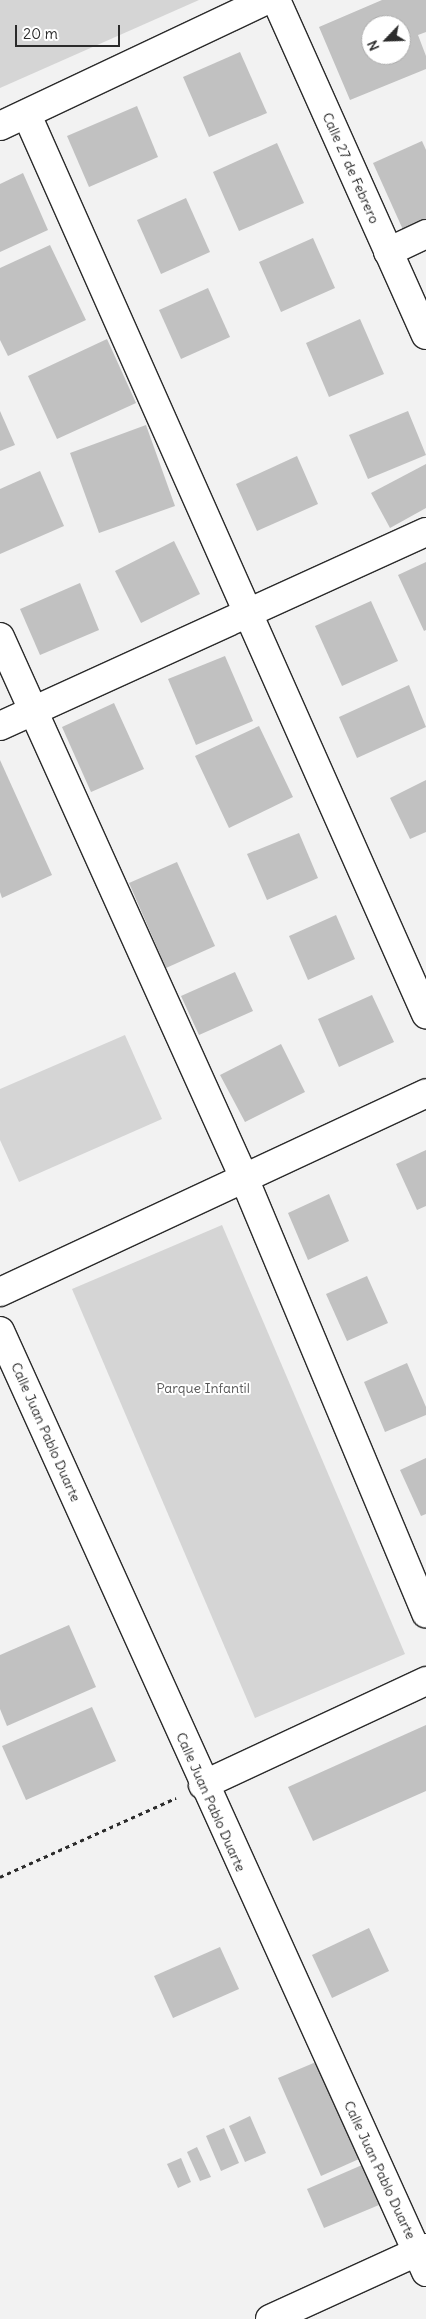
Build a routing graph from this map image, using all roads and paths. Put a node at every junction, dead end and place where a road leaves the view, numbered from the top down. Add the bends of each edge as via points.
1 (266, 0) edge
2 (276, 0) edge
3 (27, 115) junction
4 (0, 126) edge
5 (426, 234) edge
6 (388, 252) junction
7 (426, 335) edge
8 (426, 532) edge
9 (248, 613) junction
10 (0, 638) edge
11 (33, 710) junction
12 (0, 726) edge
13 (426, 1014) edge
14 (426, 1093) edge
15 (244, 1178) junction
16 (0, 1292) edge
17 (0, 1331) edge
18 (426, 1614) edge
19 (426, 1681) edge
20 (204, 1785) junction
21 (0, 1877) edge
22 (423, 2257) edge
23 (270, 2319) edge

1 - 3 street
2 - 6 street, Calle 27 de Febrero
3 - 4 street
3 - 9 street
5 - 6 street
6 - 7 street, Calle 27 de Febrero
8 - 9 street
9 - 11 street
9 - 13 street
10 - 11 street
11 - 12 street
11 - 15 street
14 - 15 street
15 - 16 street
15 - 18 street
17 - 20 street, Calle Juan Pablo Duarte
19 - 20 street
20 - 21 path
20 - 22 street, Calle Juan Pablo Duarte
22 - 23 street

